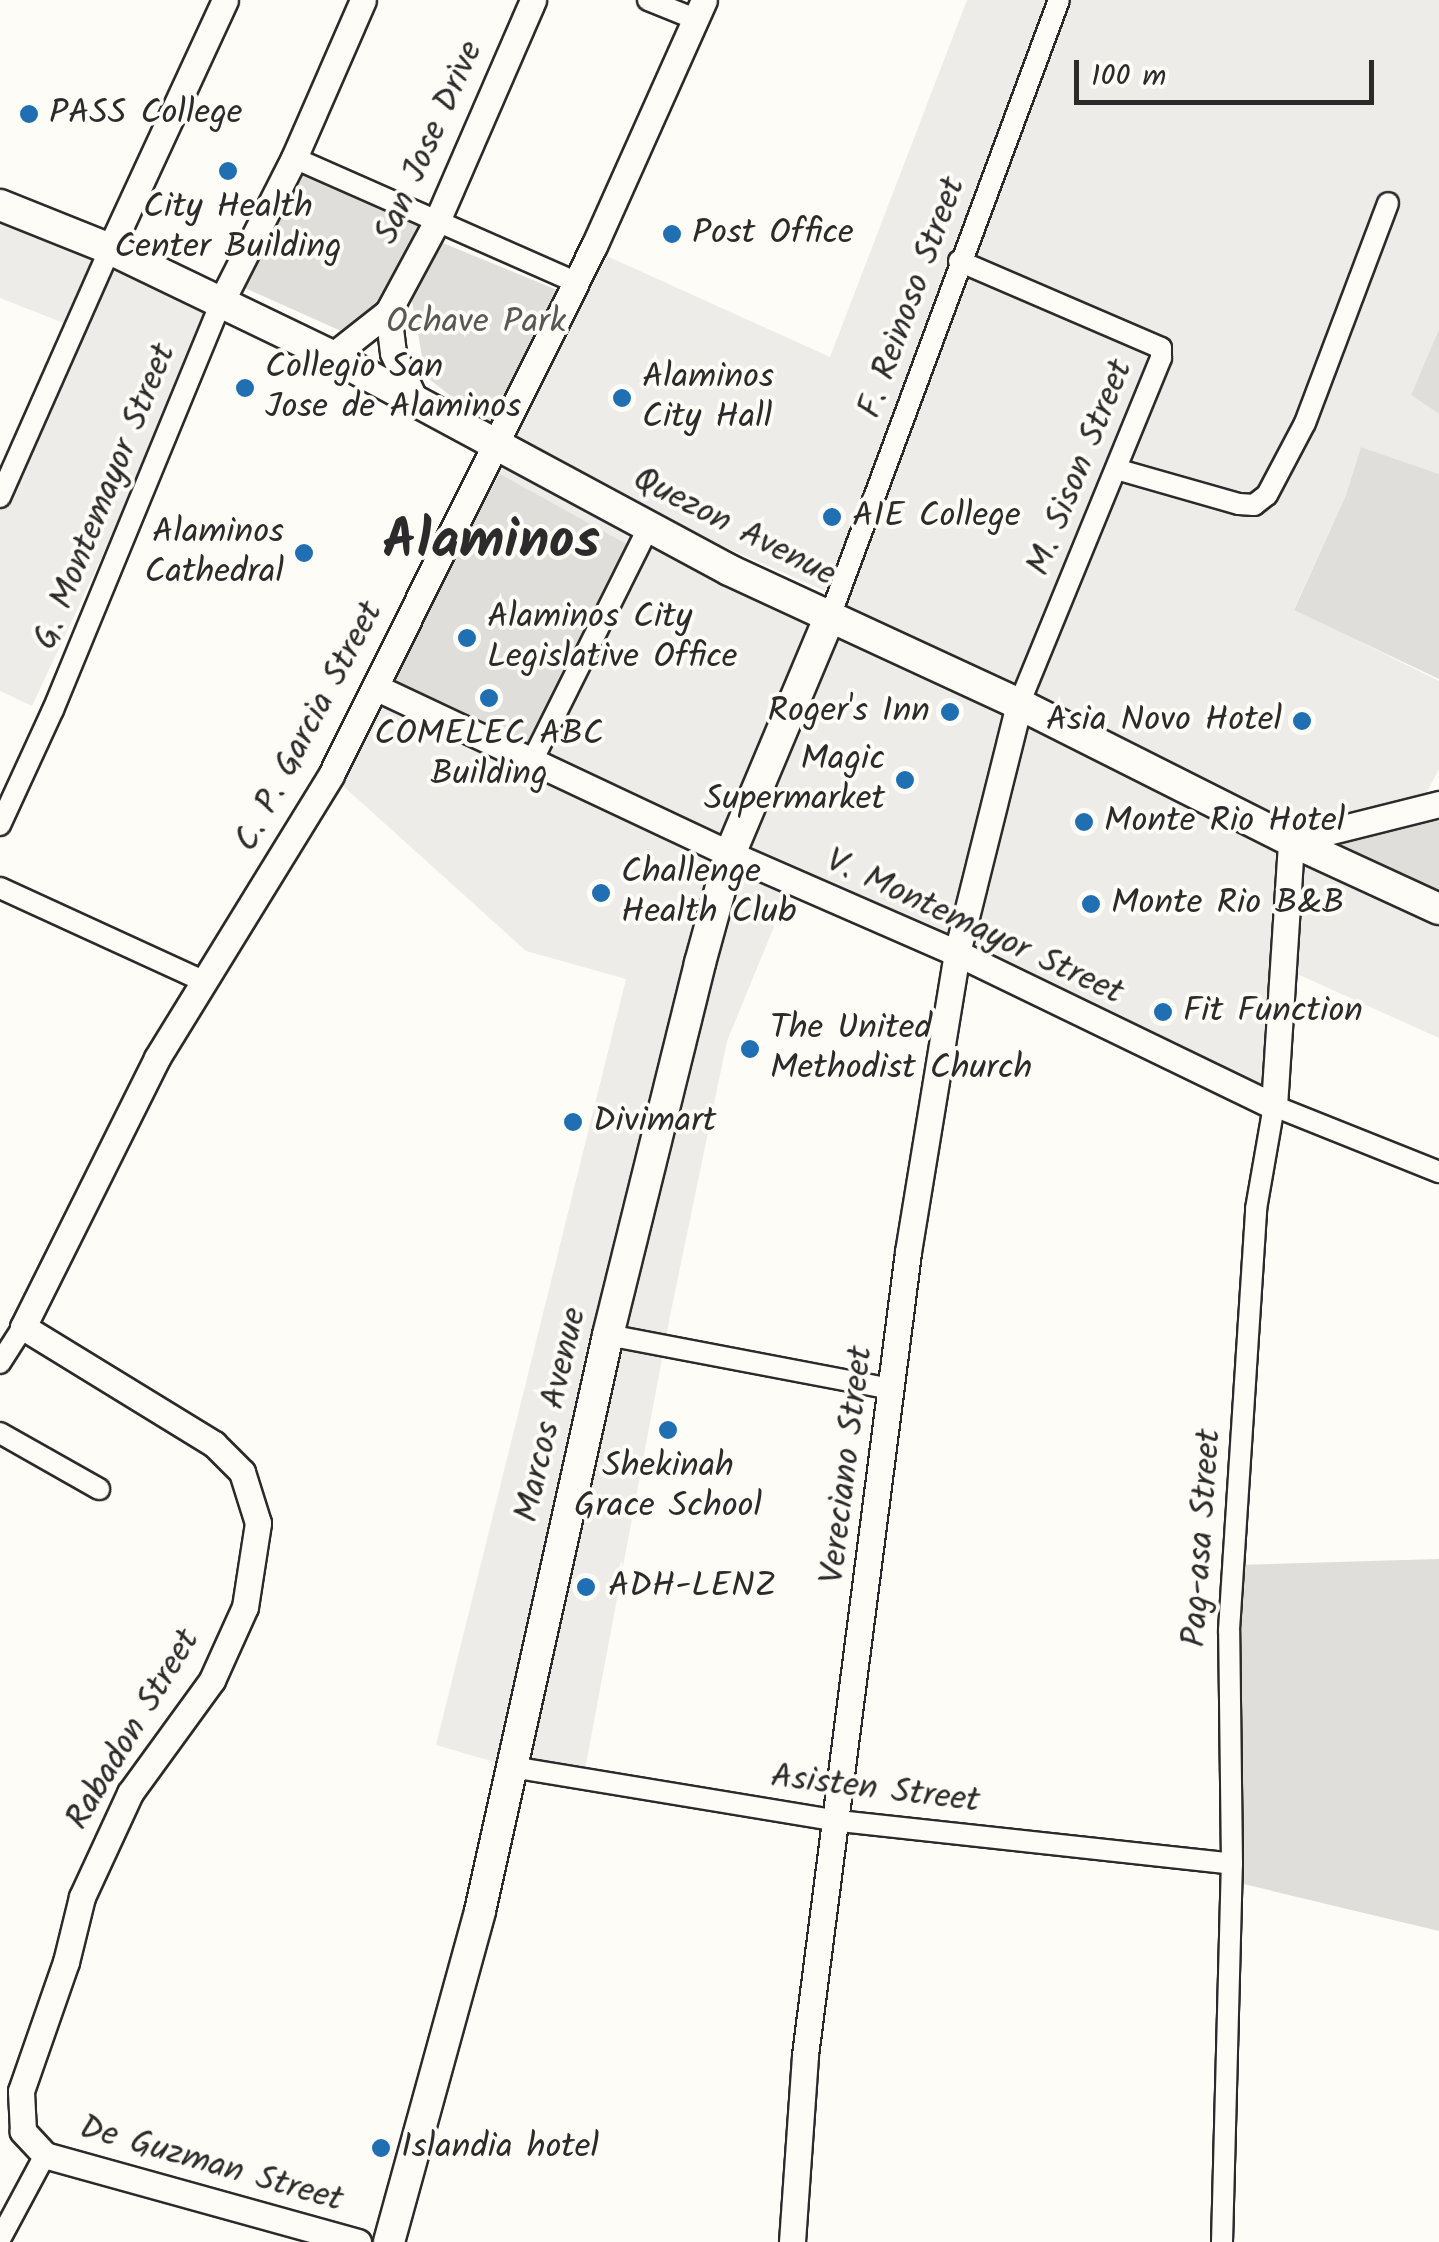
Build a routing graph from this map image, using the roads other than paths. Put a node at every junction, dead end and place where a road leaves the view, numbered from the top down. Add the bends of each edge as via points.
1 (225, 0) edge
2 (364, 0) edge
3 (532, 0) edge
4 (648, 0) edge
5 (1059, 0) edge
6 (700, 10) edge
7 (294, 158) junction
8 (1388, 203) dead end
9 (0, 205) edge
10 (436, 221) junction
11 (110, 249) junction
12 (960, 261) junction
13 (574, 282) junction
14 (222, 302) junction
15 (388, 312) junction
16 (332, 356) junction
17 (416, 400) junction
18 (494, 446) junction
19 (1116, 469) junction
20 (0, 497) edge
21 (648, 528) junction
22 (829, 618) junction
23 (376, 687) junction
24 (1020, 704) junction
25 (532, 761) junction
26 (1439, 804) edge
27 (2, 814) edge
28 (1291, 841) junction
29 (730, 854) junction
30 (0, 888) edge
31 (1439, 909) edge
32 (957, 953) junction
33 (206, 982) junction
34 (1274, 1106) junction
35 (1439, 1172) edge
36 (23, 1327) junction
37 (608, 1335) junction
38 (0, 1363) edge
39 (892, 1389) junction
40 (0, 1433) edge
41 (98, 1489) dead end
42 (512, 1767) junction
43 (839, 1821) junction
44 (1232, 1864) junction
45 (44, 2155) junction
46 (0, 2239) edge
47 (358, 2242) edge
48 (389, 2242) edge
49 (792, 2242) edge
50 (1222, 2242) edge

1 - 11 street
2 - 7 street
3 - 10 street, San Jose Drive
4 - 6 street
5 - 12 street, F. Reinoso Street
6 - 13 street, C. P. Garcia Street
7 - 10 street
7 - 14 street
8 - 19 street via 1305,423 1268,495 1254,505 1239,504
9 - 11 main road, Quezon Avenue
10 - 13 street
10 - 15 street, San Jose Drive
11 - 14 main road, Quezon Avenue
11 - 20 street
12 - 19 street, M. Sison Street via 1160,348
12 - 22 street, F. Reinoso Street
13 - 18 street, C. P. Garcia Street
14 - 16 main road, Quezon Avenue
14 - 27 street, G. Montemayor Street via 53,710
15 - 16 street, San Jose Drive
15 - 17 street via 392,352
16 - 17 main road, Quezon Avenue
17 - 18 main road, Quezon Avenue
18 - 21 main road, Quezon Avenue
18 - 23 street, C. P. Garcia Street
19 - 24 street, M. Sison Street
21 - 22 main road, Quezon Avenue
21 - 25 street
22 - 24 main road, Quezon Avenue
22 - 29 main road, Marcos Avenue
23 - 25 street, V. Montemayor Street
23 - 33 street, C. P. Garcia Street
24 - 28 main road, Quezon Avenue
24 - 32 street, Vereciano Street
25 - 29 street, V. Montemayor Street
26 - 28 street
28 - 31 main road, Quezon Avenue
28 - 34 street, Pag-asa Street
29 - 32 street, V. Montemayor Street
29 - 37 main road, Marcos Avenue
30 - 33 street
32 - 34 street, V. Montemayor Street
32 - 39 street, Vereciano Street
33 - 36 street, C. P. Garcia Street via 157,1058
34 - 35 street, V. Montemayor Street
34 - 44 street, Pag-asa Street via 1256,1209 1229,1630
36 - 38 street, C. P. Garcia Street
36 - 45 street, Rabadon Street via 214,1444 242,1472 258,1523 245,1607 212,1680 130,1793 82,1897 22,2092 24,2131
37 - 39 street
37 - 42 main road, Marcos Avenue
39 - 43 street, Vereciano Street
40 - 41 street
42 - 43 street, Asisten Street
42 - 48 main road, Marcos Avenue via 480,1911
43 - 44 street, Asisten Street
43 - 49 street, Vereciano Street via 805,2056
44 - 50 street, Pag-asa Street
45 - 46 street
45 - 47 street, De Guzman Street

